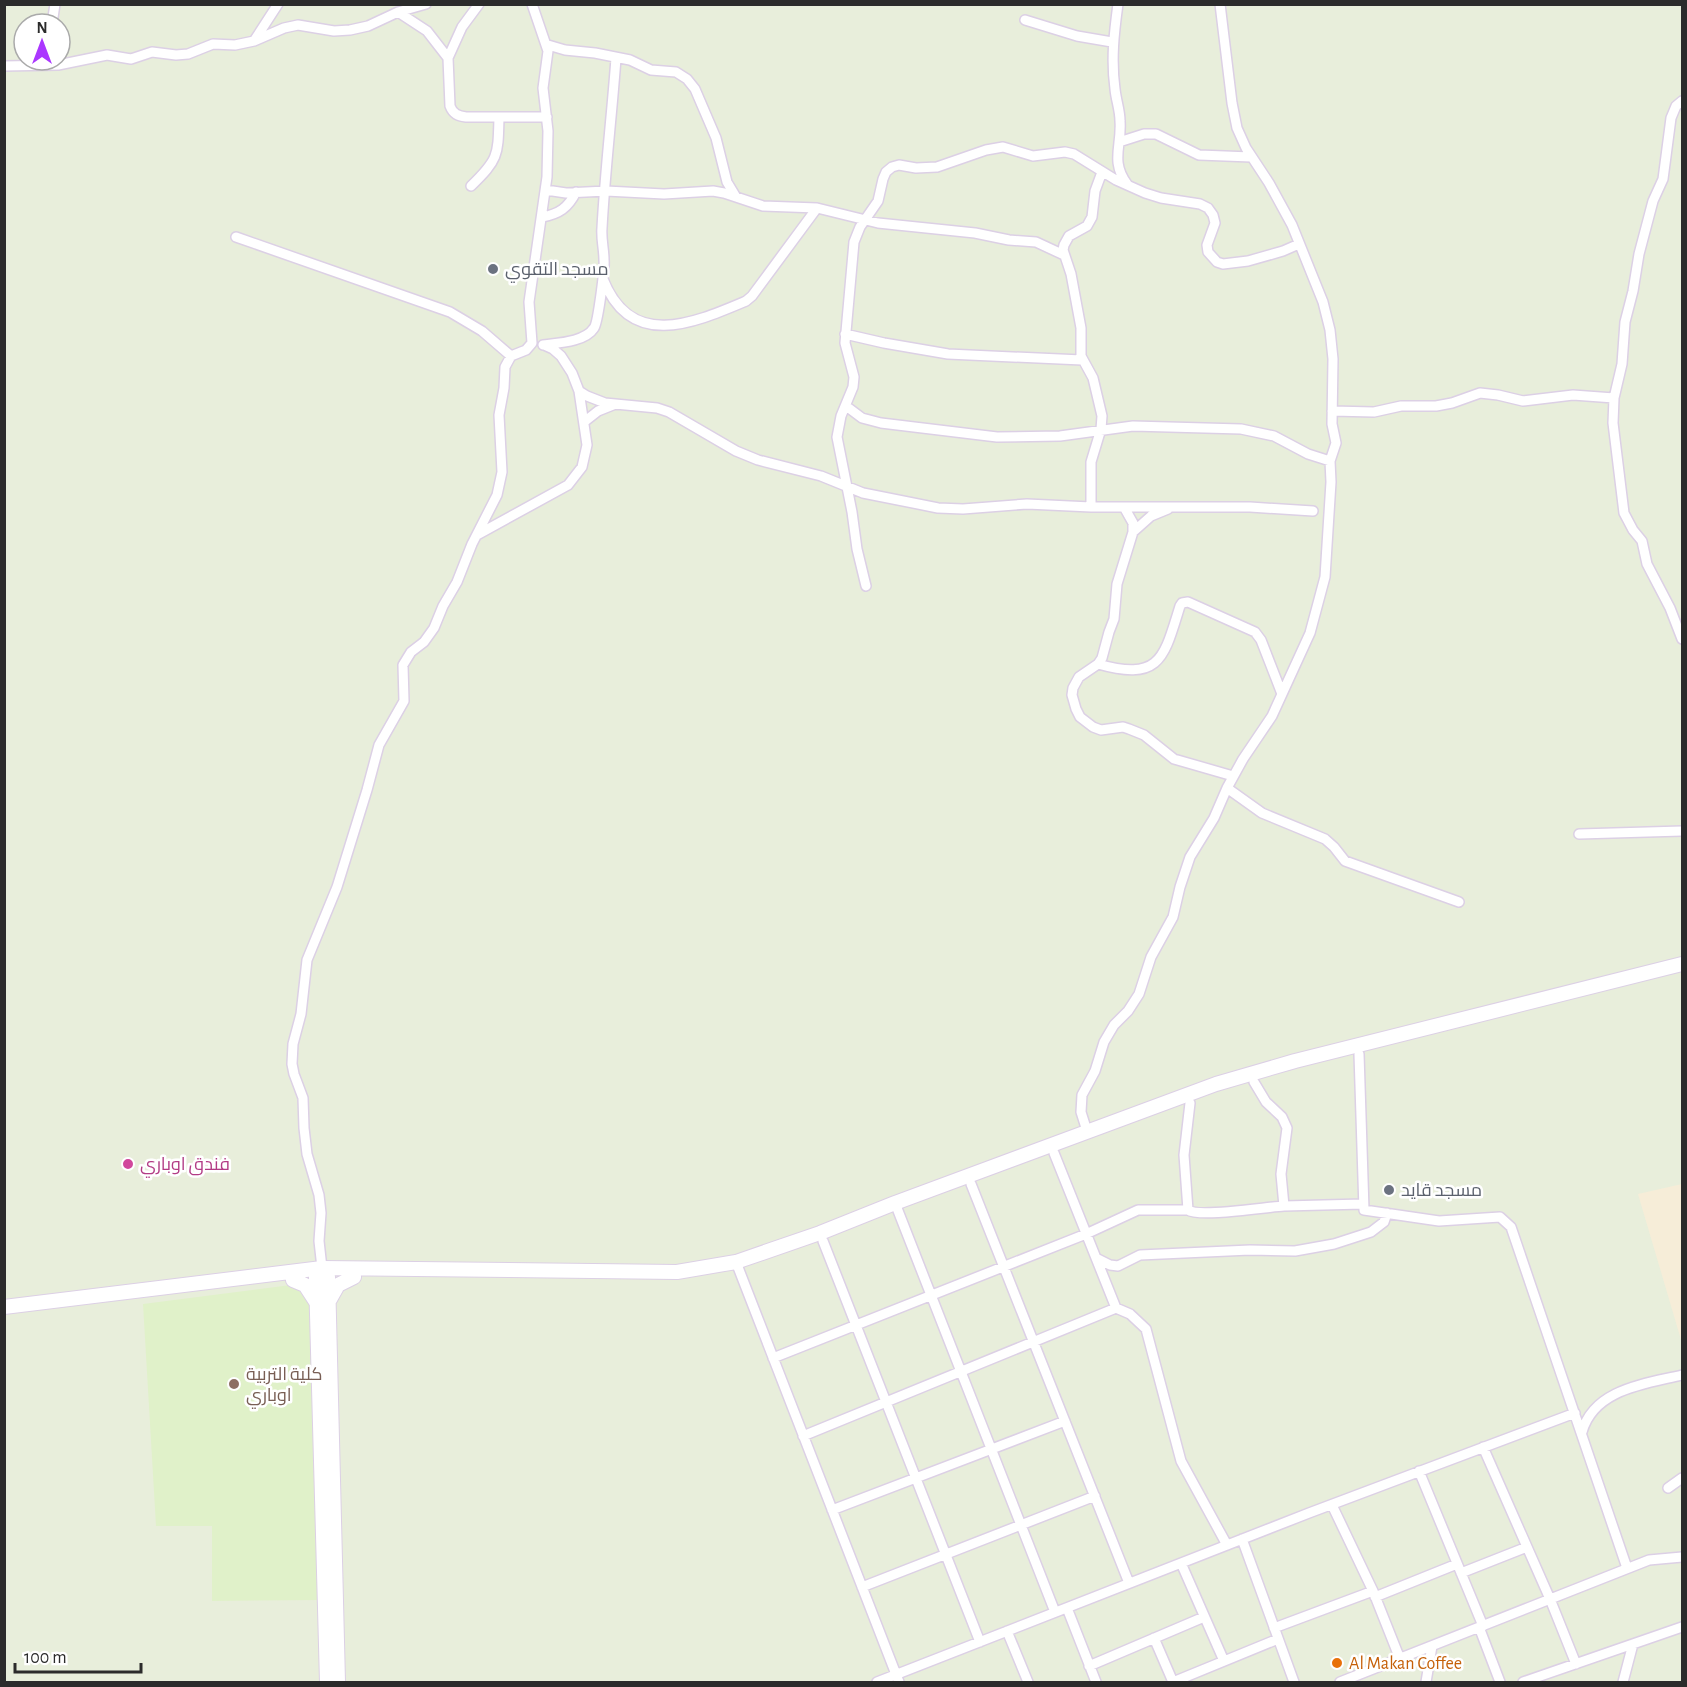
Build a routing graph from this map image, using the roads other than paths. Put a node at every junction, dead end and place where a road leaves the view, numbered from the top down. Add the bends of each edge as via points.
1 (278, 4) edge
2 (426, 4) edge
3 (479, 4) edge
4 (532, 4) edge
5 (1118, 4) edge
6 (1220, 4) edge
7 (398, 12) junction
8 (1024, 20) dead end
9 (254, 41) junction
10 (1112, 42) junction
11 (548, 45) junction
12 (448, 58) junction
13 (616, 58) junction
14 (72, 60) edge
15 (1683, 101) edge
16 (499, 117) junction
17 (547, 117) junction
18 (1119, 142) junction
19 (1251, 157) junction
20 (1102, 172) junction
21 (471, 186) dead end
22 (1129, 186) junction
23 (546, 190) junction
24 (606, 191) junction
25 (576, 192) junction
26 (736, 196) junction
27 (817, 208) junction
28 (542, 217) junction
29 (866, 220) junction
30 (236, 237) dead end
31 (1299, 244) junction
32 (1064, 255) junction
33 (603, 279) junction
34 (845, 334) junction
35 (532, 344) junction
36 (543, 345) junction
37 (511, 356) junction
38 (1082, 360) junction
39 (579, 391) junction
40 (1614, 398) junction
41 (615, 404) junction
42 (846, 406) junction
43 (1332, 411) junction
44 (584, 422) junction
45 (1101, 429) junction
46 (1330, 461) junction
47 (846, 486) junction
48 (1091, 507) junction
49 (1124, 507) junction
50 (1173, 507) junction
51 (1313, 511) dead end
52 (1133, 532) junction
53 (477, 535) junction
54 (866, 586) dead end
55 (1683, 639) edge
56 (1098, 664) junction
57 (1282, 694) junction
58 (1233, 776) junction
59 (1227, 788) junction
60 (1683, 831) edge
61 (1579, 834) dead end
62 (1459, 903) dead end
63 (1683, 964) edge
64 (1683, 973) edge
65 (1359, 1054) junction
66 (1254, 1082) junction
67 (1190, 1103) junction
68 (1087, 1131) junction
69 (1054, 1153) junction
70 (971, 1184) junction
71 (1363, 1204) junction
72 (1284, 1206) junction
73 (896, 1207) junction
74 (1188, 1210) junction
75 (1387, 1213) junction
76 (1086, 1234) junction
77 (823, 1241) junction
78 (1096, 1258) junction
79 (737, 1266) junction
80 (1004, 1266) junction
81 (322, 1274) junction
82 (354, 1277) junction
83 (293, 1280) junction
84 (931, 1295) junction
85 (323, 1305) junction
86 (4, 1307) edge
87 (1116, 1308) junction
88 (4, 1316) edge
89 (856, 1325) junction
90 (1034, 1342) junction
91 (773, 1358) junction
92 (961, 1372) junction
93 (1683, 1375) edge
94 (886, 1402) junction
95 (1575, 1413) junction
96 (1065, 1420) junction
97 (1582, 1432) junction
98 (803, 1436) junction
99 (1483, 1446) junction
100 (991, 1449) junction
101 (1419, 1471) junction
102 (916, 1478) junction
103 (1683, 1478) edge
104 (1668, 1488) dead end
105 (1095, 1496) junction
106 (1332, 1504) junction
107 (832, 1510) junction
108 (1021, 1525) junction
109 (1242, 1539) junction
110 (1227, 1545) junction
111 (1527, 1547) junction
112 (945, 1554) junction
113 (1683, 1557) edge
114 (1181, 1563) junction
115 (1459, 1568) junction
116 (1627, 1568) junction
117 (1129, 1583) junction
118 (862, 1587) junction
119 (1374, 1594) junction
120 (1550, 1599) junction
121 (1067, 1608) junction
122 (1055, 1612) junction
123 (1204, 1617) junction
124 (1481, 1626) junction
125 (1683, 1627) edge
126 (1274, 1628) junction
127 (1007, 1631) junction
128 (1154, 1638) junction
129 (1278, 1639) junction
130 (980, 1642) junction
131 (1633, 1644) junction
132 (1432, 1646) junction
133 (1400, 1659) junction
134 (1224, 1661) junction
135 (1576, 1664) junction
136 (1089, 1666) junction
137 (897, 1679) edge
138 (1173, 1682) edge
139 (327, 1683) edge
140 (338, 1683) edge
141 (877, 1683) edge
142 (1028, 1683) edge
143 (1096, 1683) edge
144 (1294, 1683) edge
145 (1340, 1683) edge
146 (1426, 1683) edge
147 (1500, 1683) edge
148 (1523, 1683) edge
149 (1623, 1683) edge

1 - 9 street
2 - 7 street
3 - 12 street via 462,27
4 - 11 street
5 - 10 street
6 - 19 street via 1234,116
7 - 9 street via 359,28 334,31 291,26
7 - 12 street via 427,31
8 - 10 street
9 - 14 street via 213,44 182,54 152,51 131,59 107,55
10 - 18 street
11 - 13 street
11 - 17 street via 543,88
12 - 16 street via 452,111 461,116
13 - 24 street
13 - 26 street via 651,70 676,72 692,83 716,138 727,182
15 - 40 street via 1671,118 1663,179 1653,201 1625,322 1622,364
16 - 17 street
16 - 21 street via 496,156
17 - 23 street
18 - 19 street via 1156,134 1199,155
18 - 22 street via 1117,162
19 - 31 street via 1285,211
20 - 22 street
20 - 29 street via 1074,154 1033,156 1003,147 937,168 899,165 886,172 878,201
20 - 32 street via 1092,217 1087,226 1068,236
22 - 31 street via 1208,208 1215,223 1208,252 1217,262 1248,261
23 - 25 street
23 - 28 street
24 - 25 street
24 - 26 street via 712,191
24 - 33 street
25 - 28 street via 563,210
26 - 27 street via 778,208
27 - 29 street
27 - 33 street via 752,296 699,320 660,326 635,319 617,304
28 - 35 street via 529,302
29 - 32 street via 1036,243
29 - 34 street via 854,243
30 - 37 street via 450,312 482,331
31 - 43 street via 1330,330
32 - 38 street via 1079,317
33 - 36 street via 598,320 592,331 576,339
34 - 38 street via 948,354
34 - 42 street via 854,377
35 - 36 street
35 - 37 street
36 - 39 street via 561,356
37 - 53 street via 505,367 499,415 500,484
38 - 45 street via 1097,391
39 - 41 street
39 - 44 street
40 - 43 street via 1574,395 1523,401 1480,393 1436,406 1401,406 1374,412
40 - 55 street via 1613,423 1624,513 1642,541 1647,564
41 - 44 street
41 - 47 street via 669,412 747,456
42 - 45 street via 871,421 976,436 1039,437
42 - 47 street via 837,437
43 - 46 street via 1336,443
44 - 53 street via 586,456 576,477 559,491
45 - 46 street via 1241,429 1274,436
45 - 48 street via 1092,462
46 - 57 street via 1327,558 1321,596 1310,633
47 - 48 street via 938,508 1027,504
47 - 54 street
48 - 49 street
49 - 50 street
49 - 52 street via 1133,523
50 - 51 street
50 - 52 street via 1151,516
52 - 56 street via 1118,584 1114,619
53 - 81 street via 434,628 403,664 404,701 379,745 334,895 305,970 292,1064 303,1098 307,1154 319,1195
56 - 57 street via 1134,669 1156,663 1166,651 1180,606 1188,602 1256,632
56 - 58 street via 1079,677 1073,688 1076,710 1086,723 1101,730 1130,729 1174,759
57 - 58 street
58 - 59 street
59 - 62 street via 1262,813 1325,839 1345,861
59 - 68 street via 1190,857 1173,917 1151,957 1139,994 1104,1042 1082,1095 1081,1112
60 - 61 street
63 - 68 street via 1295,1061 1216,1084
64 - 65 street
65 - 66 street
65 - 71 street
66 - 67 street
66 - 72 street via 1287,1128 1281,1174
67 - 69 street
67 - 74 street via 1184,1155
68 - 73 street
69 - 70 street
69 - 76 street
70 - 73 street
70 - 80 street
71 - 72 street
71 - 75 street via 1364,1210
72 - 74 street via 1222,1212
73 - 77 street
73 - 79 street
73 - 84 street
74 - 76 street via 1138,1210
75 - 78 street via 1384,1222 1371,1232 1295,1251 1140,1255 1118,1266
75 - 95 street via 1439,1221 1500,1217 1511,1227
76 - 78 street
76 - 80 street
77 - 79 street
77 - 89 street
78 - 87 street
79 - 81 street via 677,1272
79 - 82 street via 678,1281
79 - 91 street
80 - 84 street
80 - 90 street
81 - 82 street
81 - 83 street
81 - 85 street
81 - 86 street
82 - 85 street via 338,1285
83 - 85 street via 300,1281
83 - 88 street
84 - 89 street
84 - 92 street
85 - 139 street
85 - 140 street
87 - 90 street
87 - 110 street via 1130,1314 1146,1329 1180,1461
89 - 91 street
89 - 94 street
90 - 92 street
90 - 96 street
91 - 98 street
92 - 94 street
92 - 100 street
93 - 97 street via 1607,1398 1590,1412
94 - 98 street
94 - 102 street
95 - 97 street
95 - 99 street
96 - 100 street
96 - 105 street
97 - 116 street
98 - 107 street
99 - 101 street
99 - 111 street
100 - 102 street
100 - 108 street
101 - 106 street
101 - 115 street
102 - 107 street
102 - 112 street
103 - 104 street
105 - 108 street
105 - 117 street
106 - 109 street
106 - 119 street
107 - 118 street
108 - 112 street
108 - 122 street
109 - 110 street
109 - 126 street
110 - 114 street
111 - 115 street
111 - 120 street
112 - 118 street
112 - 130 street
113 - 116 street via 1649,1560
114 - 117 street
114 - 123 street
115 - 119 street
115 - 124 street
116 - 120 street
117 - 121 street
118 - 137 street
119 - 126 street
119 - 133 street
120 - 124 street
120 - 135 street
121 - 122 street
121 - 136 street
122 - 127 street
123 - 128 street
123 - 134 street
124 - 132 street
124 - 147 street
125 - 131 street
126 - 129 street
127 - 130 street
127 - 142 street
128 - 136 street
128 - 138 street
129 - 134 street
129 - 144 street
130 - 137 street
131 - 135 street
131 - 149 street
132 - 133 street
132 - 146 street
133 - 145 street
134 - 138 street
135 - 148 street
136 - 143 street
137 - 141 street

